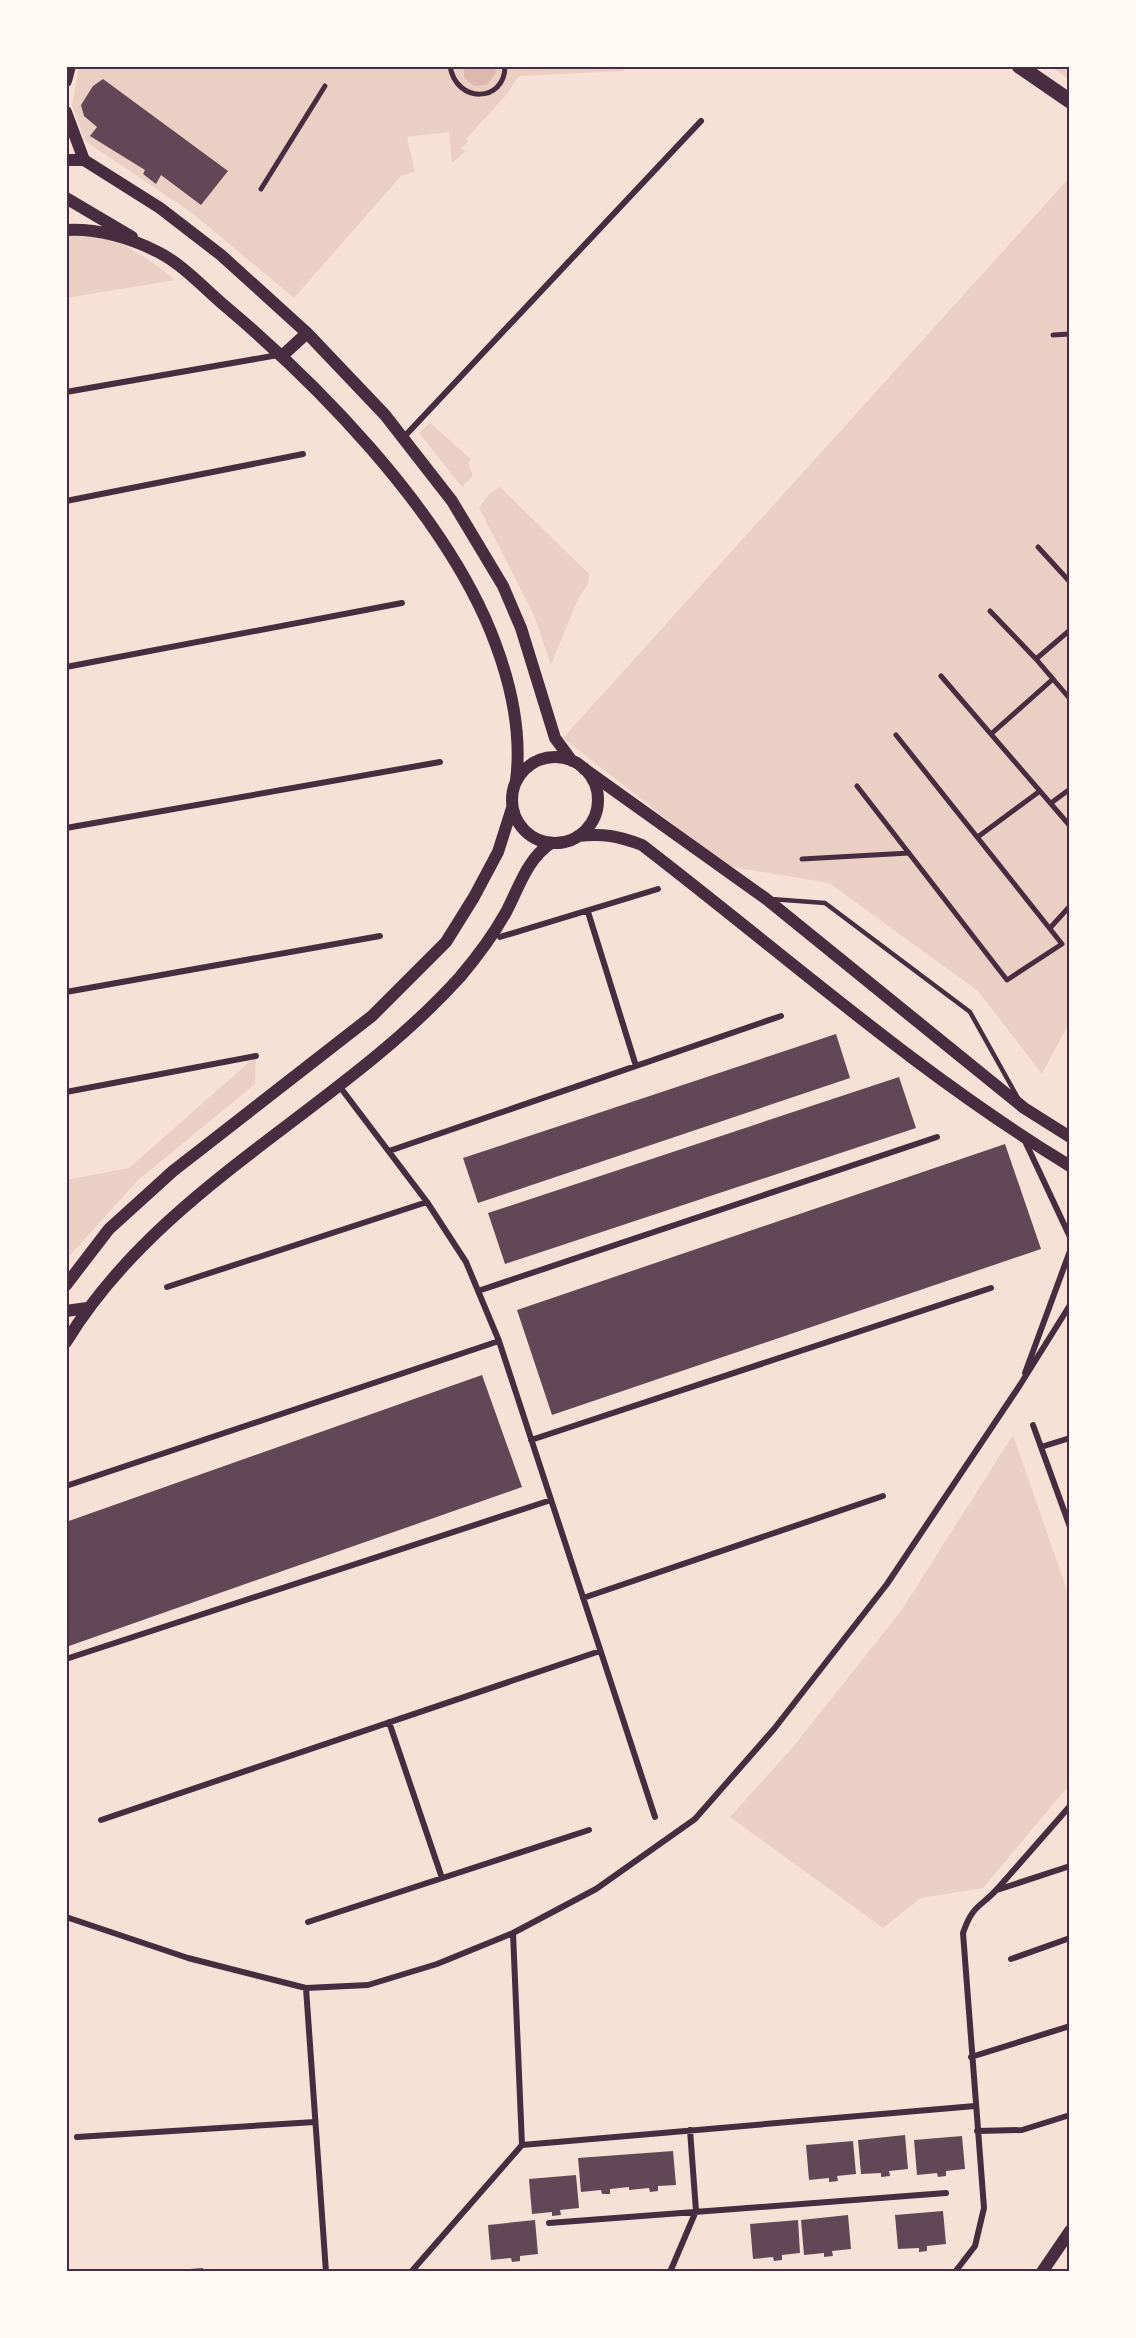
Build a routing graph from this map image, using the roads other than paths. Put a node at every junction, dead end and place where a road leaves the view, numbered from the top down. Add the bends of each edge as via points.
1 (70, 66) edge
2 (450, 66) edge
3 (505, 66) edge
4 (1019, 67) edge
5 (66, 81) edge
6 (325, 86) dead end
7 (1070, 101) edge
8 (66, 112) edge
9 (701, 121) dead end
10 (66, 160) edge
11 (84, 160) junction
12 (261, 189) dead end
13 (66, 198) edge
14 (66, 230) edge
15 (159, 252) junction
16 (307, 333) junction
17 (1070, 334) edge
18 (1053, 335) dead end
19 (283, 355) junction
20 (66, 392) edge
21 (403, 438) junction
22 (303, 454) dead end
23 (66, 501) edge
24 (1038, 548) dead end
25 (1070, 582) edge
26 (402, 603) dead end
27 (990, 611) dead end
28 (1070, 630) edge
29 (1036, 659) junction
30 (66, 667) edge
31 (941, 676) dead end
32 (1053, 680) junction
33 (1070, 699) edge
34 (991, 734) junction
35 (896, 735) dead end
36 (440, 762) dead end
37 (578, 764) junction
38 (516, 781) junction
39 (857, 786) dead end
40 (1070, 789) edge
41 (1041, 791) junction
42 (1051, 803) junction
43 (512, 808) junction
44 (1070, 826) edge
45 (66, 828) edge
46 (578, 836) junction
47 (979, 836) junction
48 (551, 843) junction
49 (909, 853) junction
50 (802, 859) dead end
51 (658, 889) dead end
52 (765, 898) junction
53 (1070, 906) edge
54 (588, 912) junction
55 (1050, 928) junction
56 (380, 936) dead end
57 (500, 937) dead end
58 (66, 992) edge
59 (781, 1016) dead end
60 (256, 1056) dead end
61 (636, 1066) junction
62 (340, 1087) junction
63 (66, 1092) edge
64 (1024, 1108) junction
65 (937, 1137) dead end
66 (1070, 1137) edge
67 (1024, 1138) junction
68 (389, 1151) junction
69 (1070, 1166) edge
70 (427, 1202) junction
71 (1070, 1237) edge
72 (1070, 1251) edge
73 (66, 1285) edge
74 (167, 1287) dead end
75 (991, 1288) dead end
76 (478, 1291) junction
77 (1070, 1305) edge
78 (87, 1308) junction
79 (66, 1311) edge
80 (499, 1341) junction
81 (66, 1342) edge
82 (1020, 1384) junction
83 (1034, 1425) dead end
84 (1070, 1438) edge
85 (531, 1440) junction
86 (1041, 1447) junction
87 (66, 1486) edge
88 (883, 1496) dead end
89 (551, 1500) junction
90 (1070, 1527) edge
91 (583, 1598) junction
92 (600, 1651) junction
93 (66, 1659) edge
94 (389, 1722) junction
95 (1070, 1806) edge
96 (654, 1817) dead end
97 (101, 1820) dead end
98 (589, 1830) dead end
99 (1070, 1866) edge
100 (442, 1878) junction
101 (997, 1890) junction
102 (66, 1917) edge
103 (308, 1922) dead end
104 (513, 1933) junction
105 (1070, 1938) edge
106 (1011, 1959) dead end
107 (306, 1988) junction
108 (1070, 2026) edge
109 (971, 2057) junction
110 (975, 2106) junction
111 (1070, 2115) edge
112 (315, 2122) junction
113 (690, 2130) junction
114 (977, 2131) junction
115 (77, 2137) dead end
116 (522, 2145) junction
117 (946, 2193) dead end
118 (696, 2211) junction
119 (549, 2223) dead end
120 (1070, 2231) edge
121 (326, 2272) edge
122 (411, 2272) edge
123 (670, 2272) edge
124 (955, 2272) edge
125 (1042, 2272) edge

1 - 5 main road
2 - 3 street via 462,90 480,94 496,88
4 - 7 highway
6 - 12 street
8 - 11 main road
9 - 21 street
10 - 11 main road
11 - 16 main road via 160,208 221,255
13 - 15 main road
14 - 15 main road via 102,232
15 - 19 main road
16 - 19 main road
16 - 21 main road
17 - 18 street
19 - 20 street
19 - 38 main road via 398,483 427,519 462,574 485,618 510,688 519,756
21 - 37 main road via 452,501 503,586 521,628 555,738
22 - 23 street
24 - 25 street
26 - 30 street
27 - 29 street
28 - 29 street
29 - 32 street
31 - 34 street
32 - 33 street
32 - 34 street
34 - 41 street
35 - 47 street
36 - 45 street
37 - 38 main road via 547,758 525,769
37 - 46 main road via 594,783 598,802 589,826
37 - 52 main road
38 - 43 main road
39 - 49 street
40 - 42 street
41 - 42 street
41 - 47 street
42 - 44 street
43 - 48 main road via 526,832
43 - 73 main road via 498,852 439,950 372,1016 173,1171 109,1229
46 - 48 main road
46 - 67 main road via 621,836 642,845 753,930 855,1016
47 - 55 street
48 - 62 main road via 532,861 478,956 431,1008
49 - 50 street
49 - 55 street via 1007,980 1062,944
51 - 54 street
52 - 64 main road
52 - 64 lane via 825,903 970,1012
53 - 55 street
54 - 57 street
54 - 61 street
56 - 58 street
59 - 61 street
60 - 63 street
61 - 68 street
62 - 68 street
62 - 78 main road via 192,1199 136,1250
64 - 66 main road
65 - 76 street
67 - 69 main road
67 - 71 street
68 - 70 street
70 - 74 street
70 - 76 street via 466,1262
72 - 82 street
75 - 85 street
76 - 80 street
77 - 82 street
78 - 79 main road
78 - 81 main road
80 - 85 street
80 - 87 street
82 - 104 street via 887,1584 774,1729 695,1820 596,1889
83 - 86 street
84 - 86 street
85 - 89 street
86 - 90 street
88 - 91 street
89 - 91 street
89 - 93 street
91 - 92 street
92 - 94 street
92 - 96 street
94 - 97 street
94 - 100 street
95 - 101 street
98 - 100 street
99 - 101 street
100 - 103 street
101 - 109 street via 969,1915 963,1933
102 - 107 street via 188,1958
104 - 107 street via 437,1964 368,1985
104 - 116 street
105 - 106 street
107 - 112 street
108 - 109 street
109 - 110 street
110 - 113 street
110 - 114 street
111 - 114 street via 1022,2130
112 - 115 street
112 - 121 street
113 - 116 street
113 - 118 street
114 - 124 street via 984,2208 975,2246
116 - 122 street
117 - 118 street
118 - 119 street
118 - 123 street
120 - 125 main road

